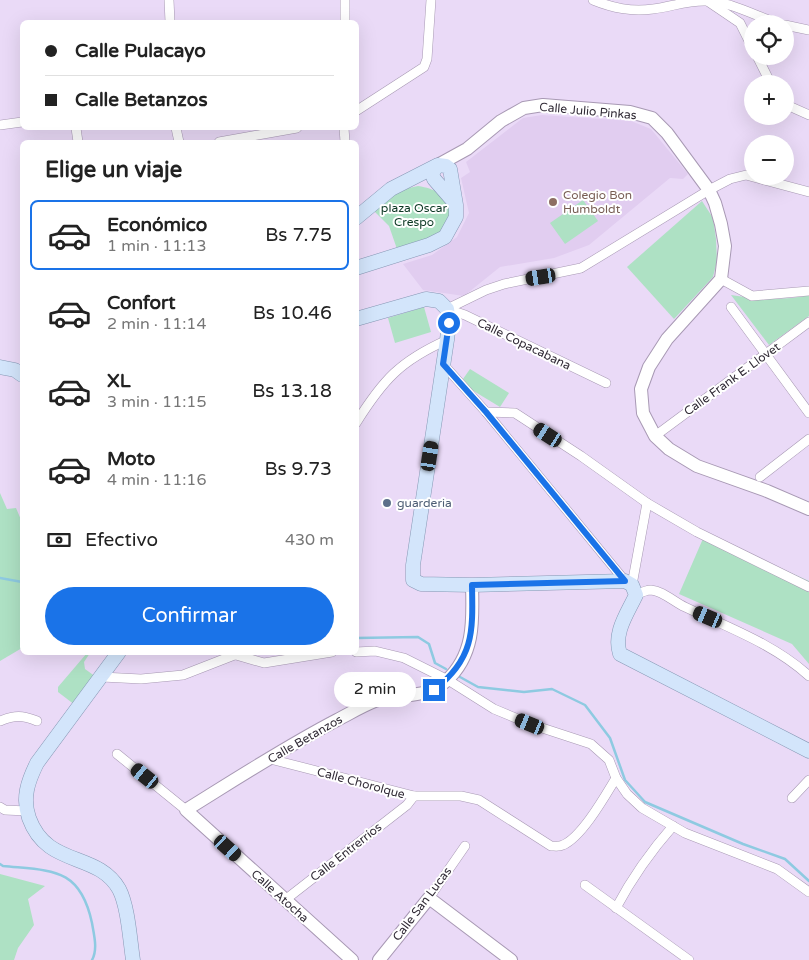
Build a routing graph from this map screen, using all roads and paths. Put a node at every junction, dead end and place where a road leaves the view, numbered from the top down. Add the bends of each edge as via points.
1 (169, 0) edge
2 (345, 0) edge
3 (432, 0) edge
4 (593, 0) edge
5 (707, 0) edge
6 (757, 15) edge
7 (170, 20) edge
8 (345, 20) edge
9 (794, 27) edge
10 (809, 30) edge
11 (744, 31) edge
12 (794, 108) edge
13 (359, 109) edge
14 (809, 115) edge
15 (20, 122) edge
16 (0, 125) edge
17 (286, 130) edge
18 (230, 140) edge
19 (441, 174) junction
20 (709, 190) junction
21 (809, 192) edge
22 (359, 215) edge
23 (359, 267) edge
24 (721, 279) junction
25 (809, 291) edge
26 (731, 307) dead end
27 (447, 310) junction
28 (359, 318) edge
29 (809, 322) edge
30 (447, 340) junction
31 (766, 354) junction
32 (1, 364) edge
33 (443, 364) junction
34 (20, 374) edge
35 (606, 383) dead end
36 (486, 412) junction
37 (809, 413) edge
38 (359, 418) edge
39 (655, 436) junction
40 (809, 439) edge
41 (760, 477) dead end
42 (647, 504) junction
43 (809, 509) edge
44 (472, 585) junction
45 (631, 587) junction
46 (809, 587) edge
47 (359, 652) edge
48 (116, 655) edge
49 (236, 655) edge
50 (242, 655) edge
51 (315, 655) edge
52 (809, 676) edge
53 (102, 677) junction
54 (448, 680) junction
55 (0, 721) edge
56 (37, 721) dead end
57 (809, 751) edge
58 (117, 754) dead end
59 (270, 759) junction
60 (616, 778) junction
61 (809, 780) edge
62 (414, 796) junction
63 (792, 798) dead end
64 (0, 807) edge
65 (186, 810) junction
66 (27, 811) junction
67 (673, 826) junction
68 (465, 846) dead end
69 (585, 885) dead end
70 (809, 892) edge
71 (429, 898) junction
72 (285, 900) junction
73 (616, 908) junction
74 (685, 959) edge
75 (134, 960) edge
76 (352, 960) edge
77 (379, 960) edge
78 (511, 960) edge

1 - 7 street
2 - 8 street
3 - 13 street via 428,59 424,67
4 - 5 street via 616,9 653,9
5 - 6 street via 723,2
5 - 11 street via 740,23
9 - 10 street
12 - 14 street
15 - 16 street
17 - 18 street
19 - 20 street, Calle Julio Pinkas via 501,121 524,108 543,105 630,112 652,118
19 - 22 main road via 390,189
19 - 23 main road via 456,205 456,217 445,237
20 - 21 street via 746,175
20 - 24 street, Calle Julio Pinkas via 722,224 725,246
20 - 27 street via 581,268 495,287
24 - 25 street via 752,296
24 - 39 street via 667,339 649,367 641,389 642,413
26 - 31 street
27 - 28 main road, Calle Copacabana via 439,301 426,299
27 - 30 main road
27 - 35 street, Calle Copacabana via 465,315
29 - 31 street, Calle Frank E. Llovet
30 - 33 main road
30 - 38 street via 420,352 402,365 374,394
31 - 37 street
31 - 39 street, Calle Frank E. Llovet
32 - 34 main road
33 - 36 street
33 - 44 main road via 413,580 421,584
36 - 42 street via 515,414 582,456
36 - 45 street
39 - 43 street via 697,466
40 - 41 street
42 - 45 street
42 - 46 street
44 - 45 main road
44 - 54 street, Calle Betanzos via 473,628 467,652
45 - 52 street via 661,593 720,622 801,668
45 - 57 main road via 618,633 620,654
47 - 54 street via 404,658
48 - 53 main road
49 - 53 street via 183,675 141,679
50 - 51 street via 264,664
53 - 66 main road via 37,763 29,778
54 - 59 street, Calle Betanzos via 426,693 375,701
54 - 60 street via 494,709 592,744 609,760
55 - 56 street via 23,715
58 - 65 street, Calle Atocha
59 - 62 street, Calle Chorolque
59 - 65 street, Calle Betanzos
60 - 62 street, Calle Chorolque via 572,840 561,846 551,846 479,800 460,796
60 - 67 street via 642,808
61 - 63 street
62 - 72 street, Calle Entrerríos via 407,805
64 - 66 street
65 - 72 street, Calle Atocha
66 - 75 main road via 43,842 96,869 119,889
67 - 70 street via 777,869
67 - 73 street via 648,855
68 - 71 street, Calle San Lucas
69 - 73 street
71 - 77 street, Calle San Lucas
71 - 78 street
72 - 76 street, Calle Atocha
73 - 74 street

